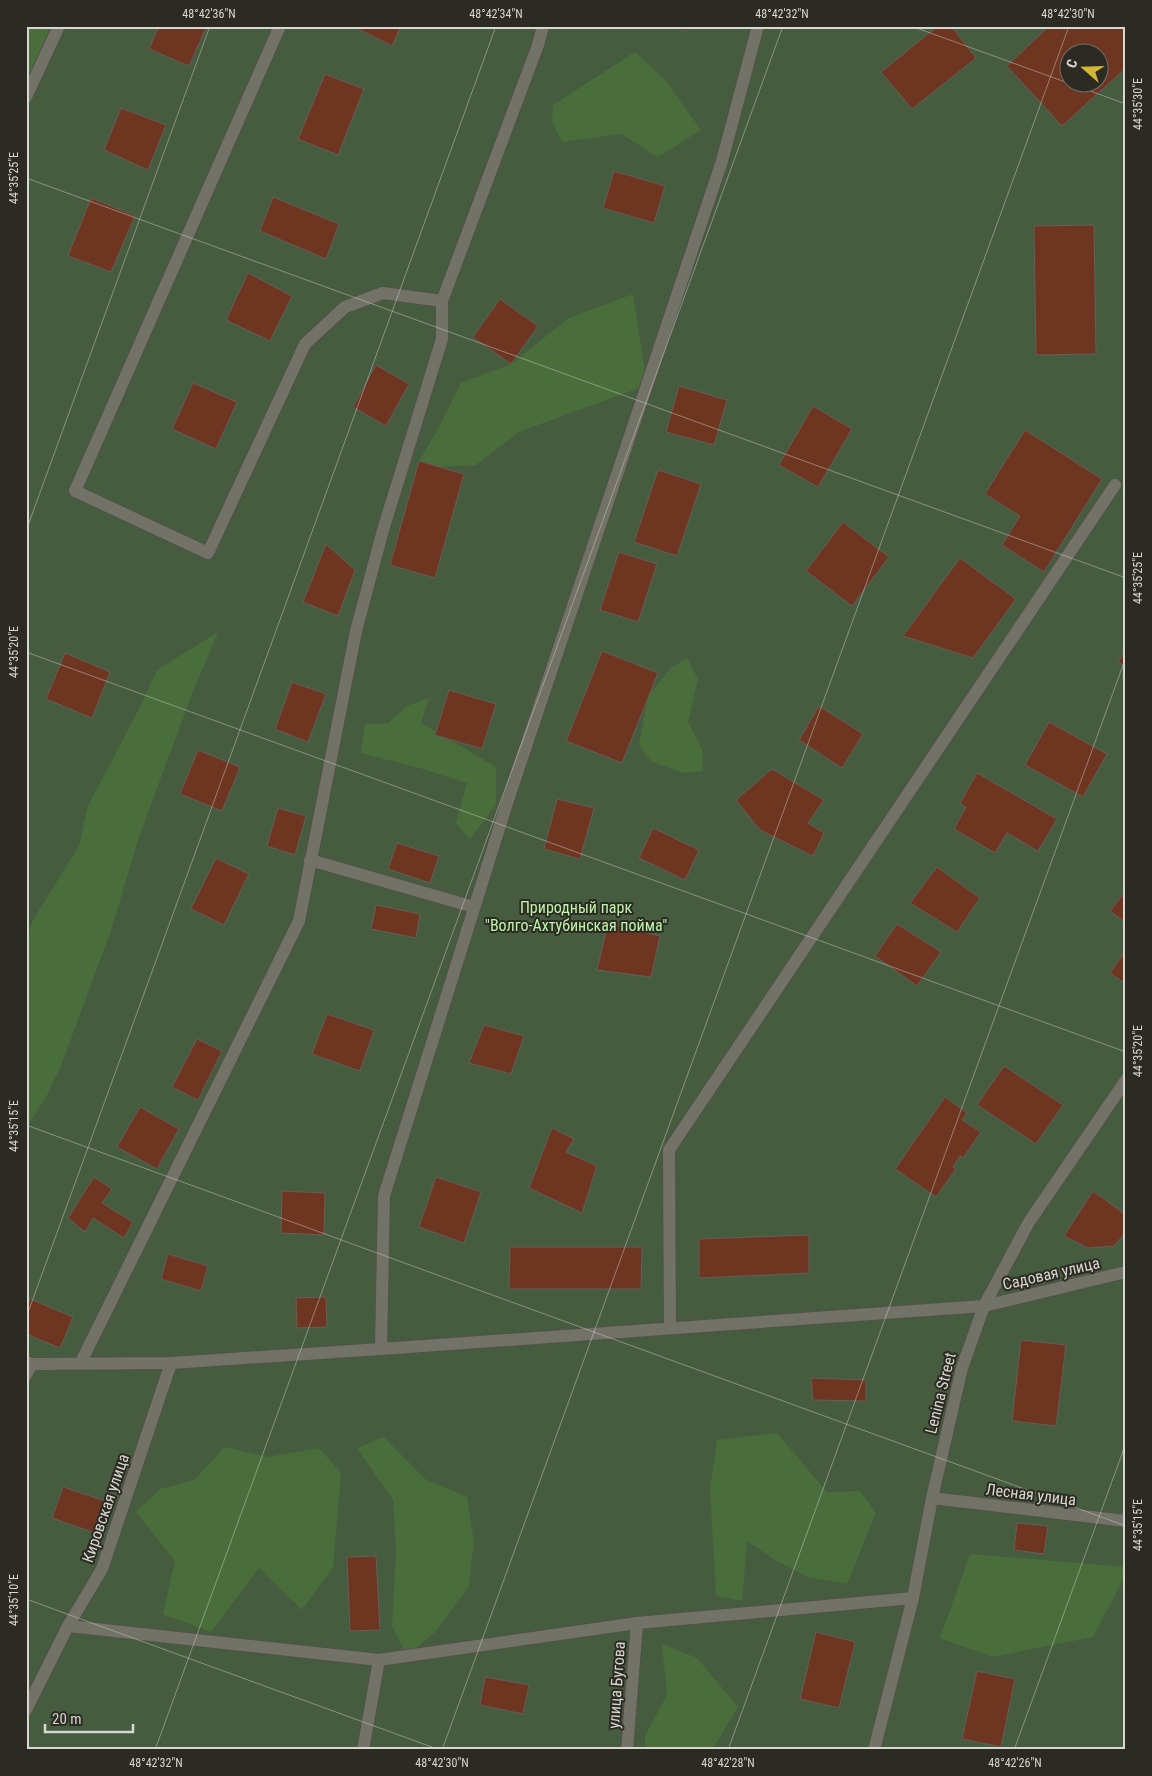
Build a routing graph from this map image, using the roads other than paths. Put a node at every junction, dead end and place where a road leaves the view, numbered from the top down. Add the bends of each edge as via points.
1 (59, 26) edge
2 (280, 26) edge
3 (543, 26) edge
4 (758, 26) edge
5 (26, 97) edge
6 (442, 301) junction
7 (1115, 485) dead end
8 (310, 860) junction
9 (474, 907) junction
10 (1126, 1080) edge
11 (1126, 1272) edge
12 (984, 1306) junction
13 (670, 1328) junction
14 (381, 1349) junction
15 (171, 1363) junction
16 (80, 1364) junction
17 (28, 1367) edge
18 (932, 1498) junction
19 (1126, 1521) edge
20 (913, 1598) junction
21 (637, 1623) junction
22 (68, 1626) junction
23 (379, 1660) junction
24 (26, 1710) edge
25 (363, 1750) edge
26 (627, 1750) edge
27 (874, 1750) edge

1 - 5 street
2 - 6 street via 75,491 208,553 305,344 345,307 383,293
3 - 6 street
4 - 9 street via 722,161
6 - 8 street via 442,339 383,530 356,631
7 - 13 street via 669,1150
8 - 9 street
8 - 16 street via 299,921
9 - 14 street via 384,1196
10 - 12 street, Lenina Street via 1029,1222
11 - 12 street, Садовая улица
12 - 13 street, Садовая улица
12 - 18 street, Lenina Street via 962,1368
13 - 14 street, Садовая улица
14 - 15 street, Садовая улица
15 - 16 street, Садовая улица
15 - 22 street, Кировская улица via 102,1569
16 - 17 street, Садовая улица
18 - 19 street, Лесная улица
18 - 20 street, Lenina Street
20 - 21 street
20 - 27 street, Lenina Street
21 - 23 street
21 - 26 street, улица Бугова
22 - 23 street
22 - 24 street, Кировская улица
23 - 25 street

